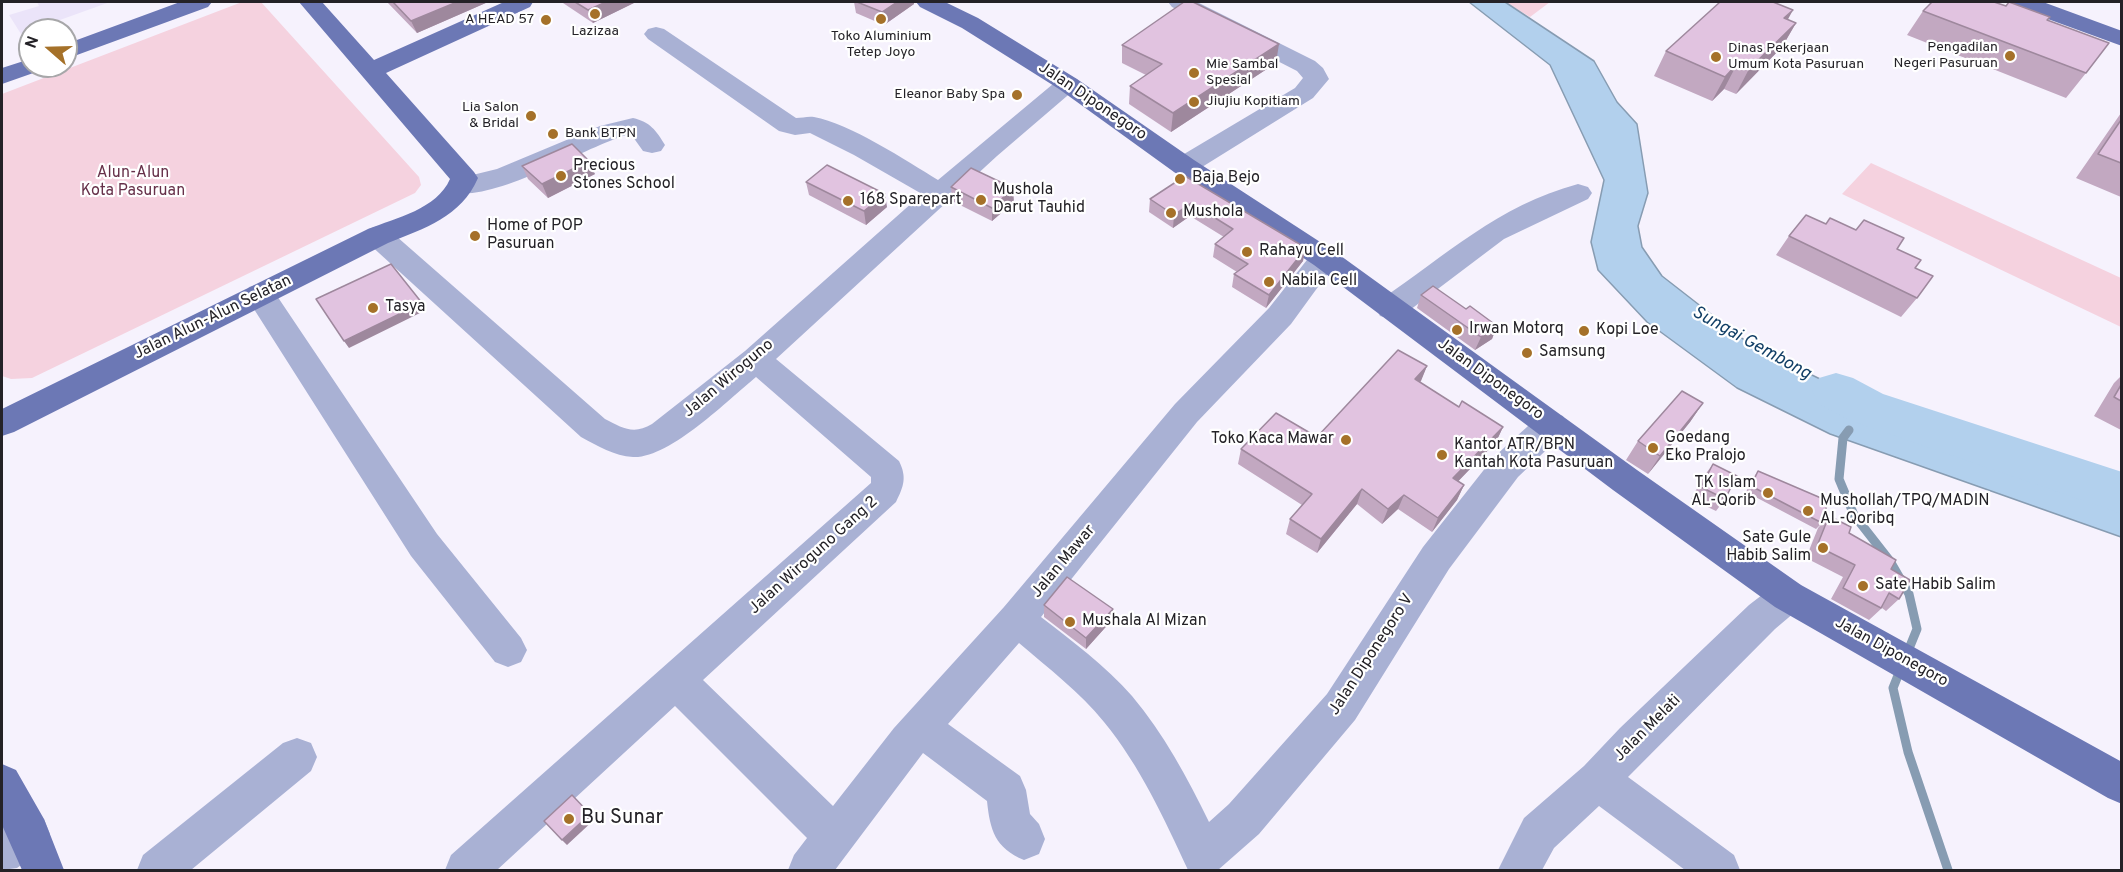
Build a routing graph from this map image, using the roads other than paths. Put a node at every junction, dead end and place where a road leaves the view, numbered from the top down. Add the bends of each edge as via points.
1 (200, 2) edge
2 (310, 2) edge
3 (522, 2) edge
4 (928, 2) edge
5 (1180, 2) edge
6 (2023, 2) edge
7 (656, 34) dead end
8 (2121, 39) edge
9 (78, 48) edge
10 (371, 70) junction
11 (18, 71) edge
12 (2, 77) edge
13 (1068, 84) junction
14 (652, 145) dead end
15 (1184, 166) junction
16 (462, 186) junction
17 (940, 193) junction
18 (1578, 193) dead end
19 (378, 236) junction
20 (1324, 258) junction
21 (260, 295) junction
22 (1391, 308) junction
23 (756, 359) junction
24 (2, 423) edge
25 (1551, 425) junction
26 (1788, 596) junction
27 (1017, 619) junction
28 (508, 650) dead end
29 (678, 679) junction
30 (920, 727) junction
31 (297, 757) dead end
32 (1598, 780) junction
33 (2, 784) edge
34 (2121, 784) edge
35 (834, 836) junction
36 (1024, 839) dead end
37 (1199, 851) edge
38 (24, 852) edge
39 (158, 870) edge
40 (466, 870) edge
41 (809, 870) edge
42 (1519, 870) edge
43 (1719, 870) edge

1 - 9 main road
2 - 10 main road
3 - 10 main road
4 - 13 main road, Jalan Diponegoro via 970,23
5 - 15 street via 1306,66 1316,79 1305,93
6 - 8 main road
7 - 17 street via 788,124 814,125
10 - 16 main road via 464,178
11 - 12 main road
13 - 15 main road, Jalan Diponegoro
13 - 17 street, Jalan Wiroguno
14 - 16 street via 644,133 630,126 507,175
15 - 20 main road, Jalan Diponegoro
16 - 19 main road, Jalan Alun-Alun Selatan via 448,202 426,216
17 - 23 street, Jalan Wiroguno
18 - 22 street via 1483,239
19 - 21 main road, Jalan Alun-Alun Selatan
19 - 23 street, Jalan Wiroguno via 593,428 618,441 650,442
20 - 22 main road, Jalan Diponegoro
20 - 27 street, Jalan Mawar via 1280,316 1186,413
21 - 24 main road, Jalan Alun-Alun Selatan
21 - 28 street via 424,545
22 - 25 main road, Jalan Diponegoro
23 - 29 street, Jalan Wiroguno Gang 2 via 887,471 888,483 871,506
25 - 26 main road, Jalan Diponegoro
25 - 37 street, Jalan Diponegoro V via 1506,467 1436,558 1341,707 1244,819
26 - 32 street, Jalan Melati via 1762,616
26 - 34 main road, Jalan Diponegoro
27 - 30 street, Jalan Mawar
27 - 37 street via 1117,708 1171,788
29 - 35 street
29 - 40 street, Jalan Wiroguno Gang 2
30 - 35 street, Jalan Mawar
30 - 36 street via 1006,790 1010,824
31 - 39 street
32 - 42 street, Jalan Melati via 1539,833
32 - 43 street
33 - 38 main road
35 - 41 street, Jalan Mawar

